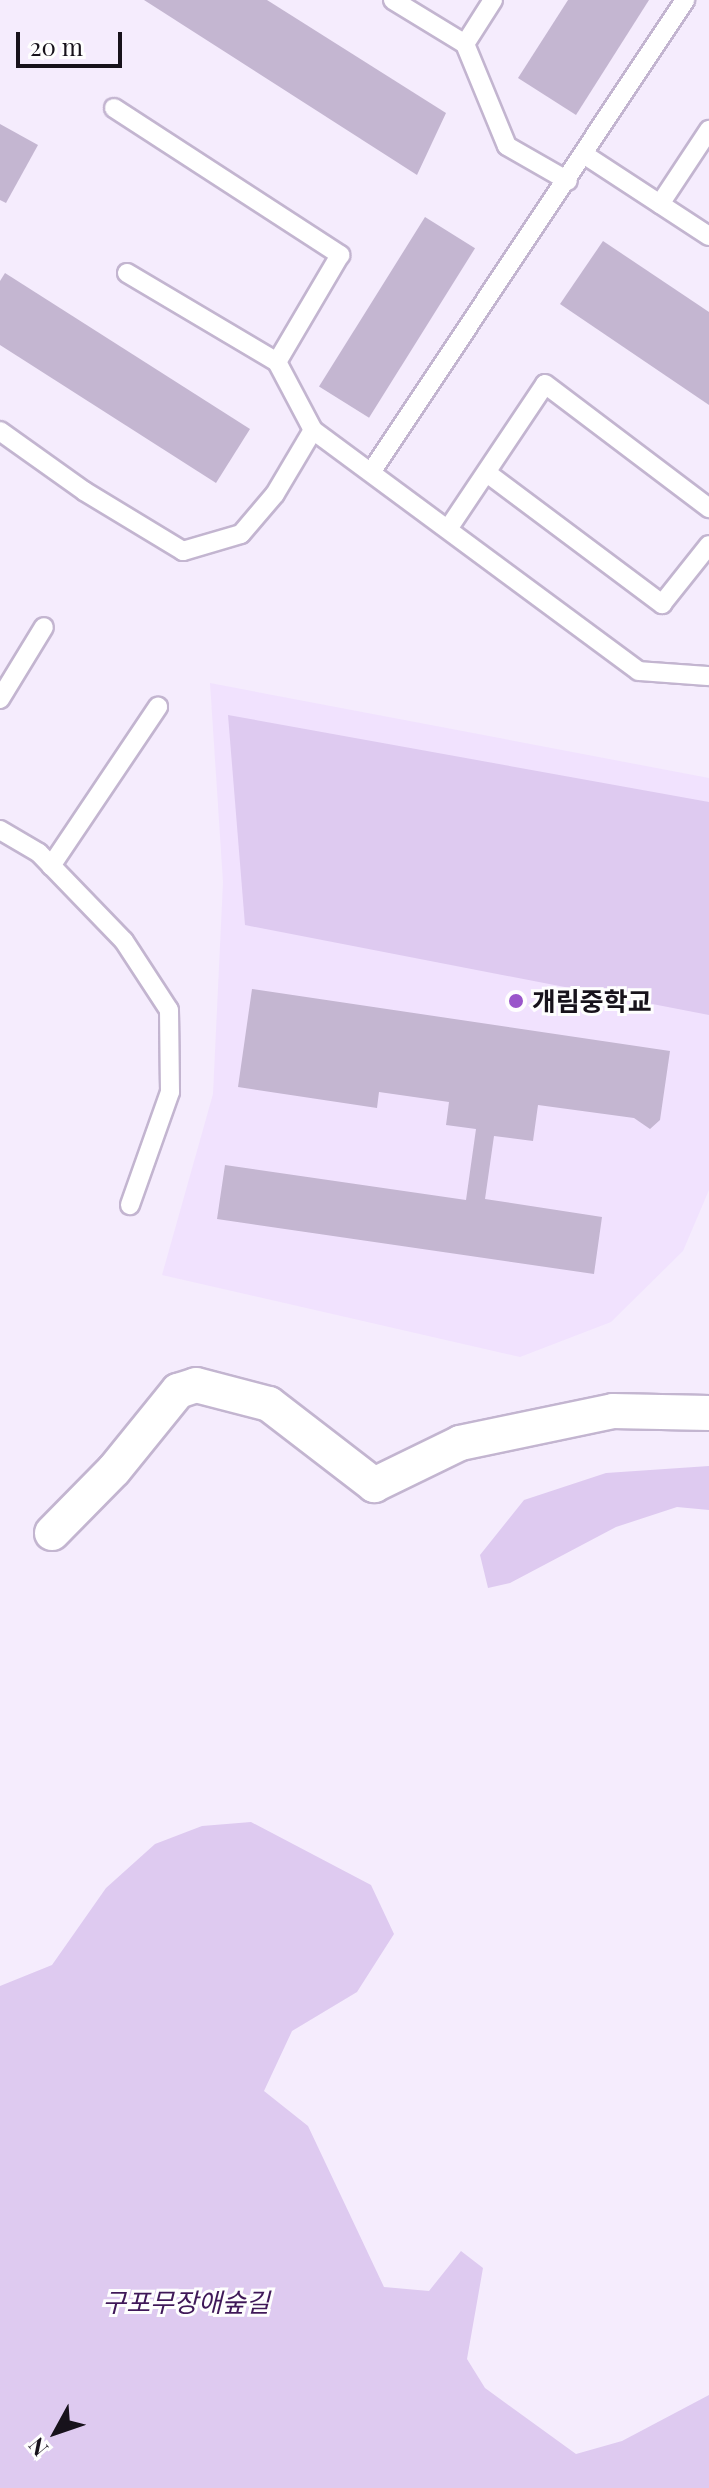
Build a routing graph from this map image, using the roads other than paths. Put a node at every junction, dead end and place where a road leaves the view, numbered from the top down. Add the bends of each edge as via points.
1 (393, 0) edge
2 (493, 0) edge
3 (685, 0) edge
4 (465, 44) junction
5 (114, 108) dead end
6 (709, 130) edge
7 (585, 155) junction
8 (568, 181) junction
9 (660, 204) junction
10 (709, 236) edge
11 (127, 273) dead end
12 (277, 362) junction
13 (313, 430) junction
14 (0, 431) edge
15 (372, 471) junction
16 (487, 473) junction
17 (709, 508) edge
18 (448, 529) junction
19 (709, 545) edge
20 (44, 627) dead end
21 (709, 676) edge
22 (0, 699) edge
23 (158, 707) dead end
24 (0, 830) edge
25 (51, 866) junction
26 (130, 1205) dead end
27 (709, 1413) edge
28 (52, 1533) dead end

1 - 4 lane
2 - 4 lane
3 - 7 lane
4 - 8 lane via 507,146
5 - 12 lane via 340,255
6 - 9 lane
7 - 8 lane
7 - 9 lane
8 - 15 lane
9 - 10 lane
11 - 12 lane
12 - 13 lane
13 - 14 lane via 275,494 241,534 183,551
13 - 15 lane
15 - 18 lane
16 - 17 lane via 545,384
16 - 18 lane
16 - 19 lane via 662,604
18 - 21 lane via 639,671
20 - 22 lane
23 - 25 lane
24 - 25 lane via 13,833
25 - 26 lane via 124,941 169,1010 170,1092
27 - 28 street via 613,1411 460,1443 374,1485 269,1404 196,1385 178,1391 114,1470

